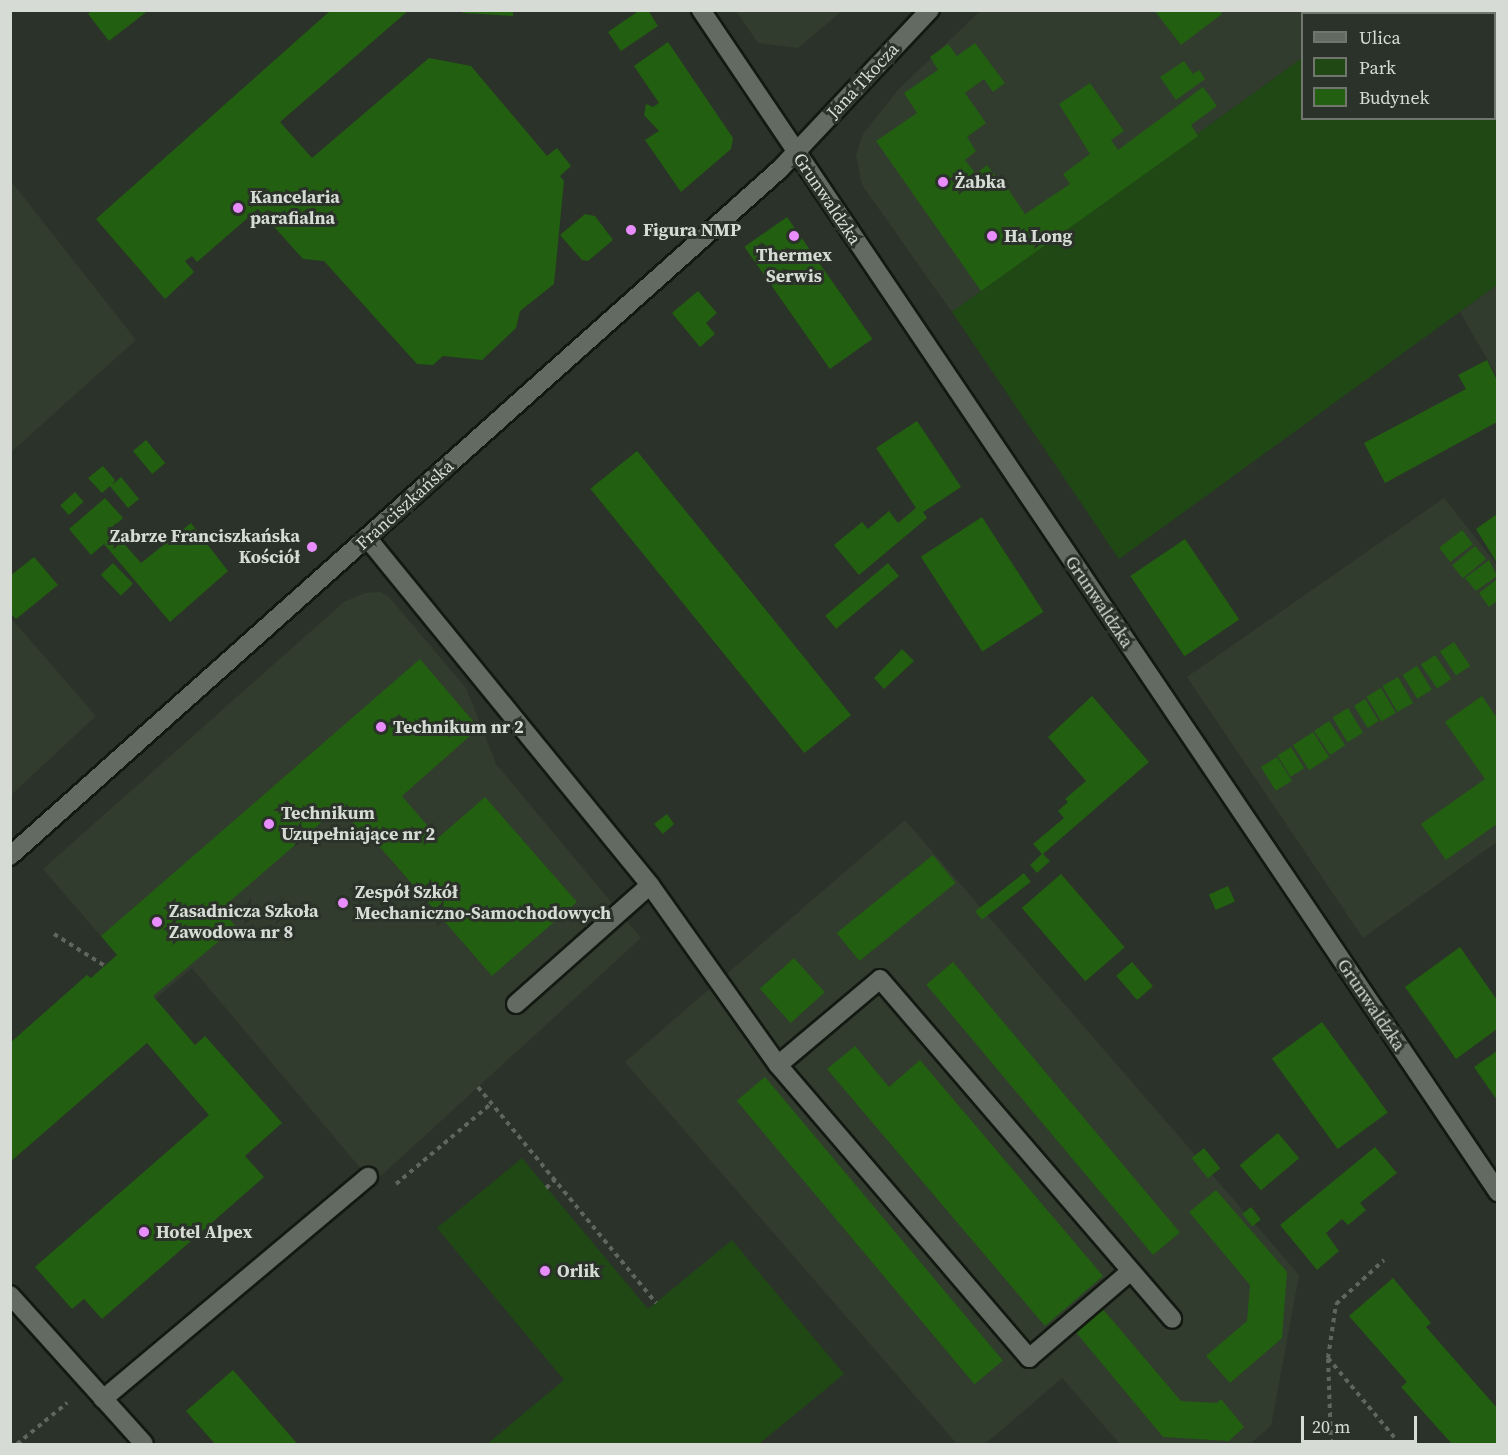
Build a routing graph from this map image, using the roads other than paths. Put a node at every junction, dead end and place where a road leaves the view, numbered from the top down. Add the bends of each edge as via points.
1 (701, 10) edge
2 (930, 10) edge
3 (796, 153) junction
4 (368, 539) junction
5 (13, 847) edge
6 (650, 885) junction
7 (516, 1004) dead end
8 (778, 1065) junction
9 (368, 1177) dead end
10 (1497, 1192) edge
11 (1131, 1271) junction
12 (10, 1295) edge
13 (1172, 1319) dead end
14 (103, 1399) junction
15 (144, 1444) edge

1 - 3 street, Grunwaldzka
2 - 3 street, Jana Tkocza
3 - 4 street, Franciszkańska
3 - 10 street, Grunwaldzka
4 - 5 street, Franciszkańska
4 - 6 street
6 - 7 street
6 - 8 street
8 - 11 street via 880,979
8 - 11 street via 1029,1358
9 - 14 street
11 - 13 street
12 - 14 street
14 - 15 street

